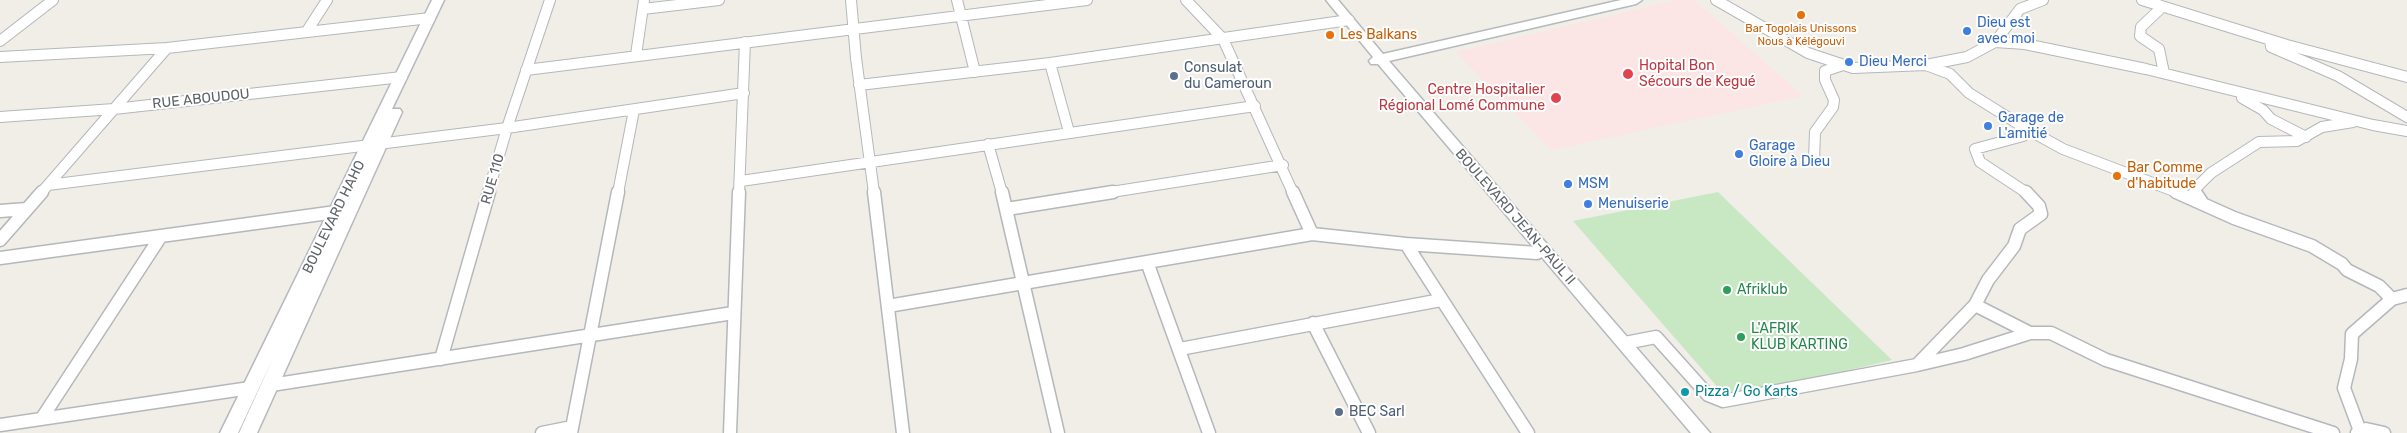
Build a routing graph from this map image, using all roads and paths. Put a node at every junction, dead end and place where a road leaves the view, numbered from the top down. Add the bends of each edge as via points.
1 (53, 0) edge
2 (327, 0) edge
3 (438, 0) edge
4 (447, 0) edge
5 (550, 0) edge
6 (719, 0) edge
7 (851, 0) edge
8 (957, 0) edge
9 (1087, 0) edge
10 (1186, 0) edge
11 (1324, 0) edge
12 (1332, 0) edge
13 (1636, 0) edge
14 (1716, 0) edge
15 (2042, 0) edge
16 (2142, 0) edge
17 (1056, 2) edge
18 (644, 4) edge
19 (2159, 5) junction
20 (961, 16) junction
21 (430, 18) junction
22 (1346, 21) junction
23 (852, 29) junction
24 (307, 31) junction
25 (1223, 39) junction
26 (2270, 40) junction
27 (0, 41) edge
28 (745, 42) junction
29 (1995, 42) junction
30 (167, 48) junction
31 (636, 55) junction
32 (0, 57) edge
33 (1377, 60) junction
34 (1950, 62) junction
35 (1050, 63) junction
36 (1842, 65) junction
37 (1926, 65) junction
38 (526, 70) junction
39 (975, 72) junction
40 (1950, 74) junction
41 (2164, 74) junction
42 (402, 77) junction
43 (2407, 77) edge
44 (859, 85) junction
45 (2217, 86) junction
46 (744, 93) junction
47 (1255, 106) junction
48 (114, 109) junction
49 (634, 110) junction
50 (0, 117) edge
51 (2407, 117) edge
52 (2357, 121) junction
53 (507, 128) junction
54 (2025, 128) junction
55 (2407, 131) edge
56 (1069, 132) junction
57 (2306, 137) junction
58 (376, 143) junction
59 (988, 144) junction
60 (1814, 160) dead end
61 (870, 161) junction
62 (1282, 166) junction
63 (741, 181) junction
64 (48, 185) junction
65 (2204, 206) junction
66 (27, 209) junction
67 (1007, 209) junction
68 (0, 211) edge
69 (336, 212) junction
70 (1312, 234) junction
71 (160, 236) junction
72 (0, 240) edge
73 (1406, 244) junction
74 (1537, 253) junction
75 (0, 258) edge
76 (1147, 262) junction
77 (1023, 283) junction
78 (2407, 295) edge
79 (2392, 299) junction
80 (1441, 300) junction
81 (1975, 305) junction
82 (888, 306) junction
83 (733, 313) junction
84 (1313, 324) junction
85 (2030, 333) junction
86 (588, 335) junction
87 (1625, 343) junction
88 (1180, 349) junction
89 (440, 359) junction
90 (1917, 365) junction
91 (271, 384) junction
92 (250, 388) junction
93 (42, 418) junction
94 (0, 425) edge
95 (572, 430) edge
96 (2358, 432) edge
97 (229, 433) edge
98 (248, 433) edge
99 (542, 433) edge
100 (730, 433) edge
101 (903, 433) edge
102 (1058, 433) edge
103 (1209, 433) edge
104 (1369, 433) edge
105 (1528, 433) edge
106 (1689, 433) edge
107 (1701, 433) edge
108 (2333, 433) edge
109 (2384, 433) edge

1 - 27 street
2 - 24 street
3 - 21 main road, BOULEVARD HAHO
4 - 58 main road, BOULEVARD HAHO
5 - 38 street, RUE 110
6 - 18 street
7 - 23 street
8 - 20 street
9 - 17 street
10 - 25 street
11 - 22 main road, BOULEVARD JEAN-PAUL II
12 - 22 main road, BOULEVARD JEAN-PAUL II
13 - 33 main road
14 - 36 street via 1789,44
15 - 29 street via 2016,13
16 - 19 street
17 - 20 street
18 - 31 street
19 - 26 street
19 - 41 street via 2160,9 2141,27 2140,36 2159,49
20 - 23 street
20 - 39 street
21 - 24 street
21 - 42 main road, BOULEVARD HAHO
22 - 25 street
22 - 33 main road, BOULEVARD JEAN-PAUL II
23 - 28 street
23 - 44 street
24 - 30 street
25 - 35 street
25 - 47 street
26 - 43 street
26 - 51 street via 2270,47 2338,76
28 - 31 street
28 - 46 street
29 - 34 street
29 - 41 street via 2045,48
30 - 32 street
30 - 48 street
31 - 38 street
33 - 74 main road, BOULEVARD JEAN-PAUL II
33 - 87 main road, BOULEVARD JEAN-PAUL II
34 - 37 street
34 - 40 street
35 - 39 street
35 - 56 street
36 - 37 street via 1869,68
36 - 60 street via 1825,71 1825,80 1834,100 1833,108 1815,132
37 - 40 street
38 - 53 street, RUE 110
39 - 44 street
40 - 54 street via 1969,93
41 - 45 street
42 - 48 street, RUE ABOUDOU
42 - 58 main road, BOULEVARD HAHO
44 - 61 street
45 - 52 street
45 - 57 street via 2248,100 2271,119
46 - 49 street
46 - 63 street
47 - 56 street
47 - 62 street
48 - 50 street, RUE ABOUDOU
48 - 64 street
49 - 53 street
49 - 86 street
52 - 55 street
52 - 57 street via 2322,127
53 - 58 street
53 - 89 street, RUE 110
54 - 65 street via 2063,149 2164,187
54 - 81 street via 2023,136 2017,139 1975,149 1980,162 2027,192 2041,208 2041,214 2020,229 2014,246 1988,280
56 - 59 street
57 - 65 street via 2297,141 2259,142 2211,173 2194,194
58 - 64 street
58 - 69 main road, BOULEVARD HAHO
58 - 91 main road, BOULEVARD HAHO
59 - 61 street
59 - 67 street
61 - 63 street
61 - 82 street
62 - 67 street
62 - 70 street
63 - 83 street
64 - 66 street
65 - 79 street via 2312,246 2347,270 2380,286
66 - 68 street
66 - 72 street
67 - 77 street
69 - 71 street
69 - 92 main road, BOULEVARD HAHO
70 - 73 street
70 - 76 street
71 - 75 street
71 - 93 street
73 - 74 street
73 - 80 street
74 - 106 main road, BOULEVARD JEAN-PAUL II
76 - 77 street
76 - 88 street
77 - 82 street
77 - 102 street
78 - 79 street
79 - 96 street via 2352,334 2344,388
80 - 84 street
80 - 105 street
81 - 85 street
81 - 90 street
82 - 101 street
83 - 86 street
83 - 100 street
84 - 88 street
84 - 104 street
85 - 90 street
85 - 108 street via 2051,333 2106,360
86 - 89 street
86 - 95 street
87 - 90 street via 1656,337 1708,395 1724,401
87 - 107 main road, BOULEVARD JEAN-PAUL II
88 - 103 street
89 - 91 street
91 - 98 main road, BOULEVARD HAHO
92 - 93 street
92 - 97 main road, BOULEVARD HAHO
93 - 94 street
95 - 99 street
96 - 109 street via 2374,430

